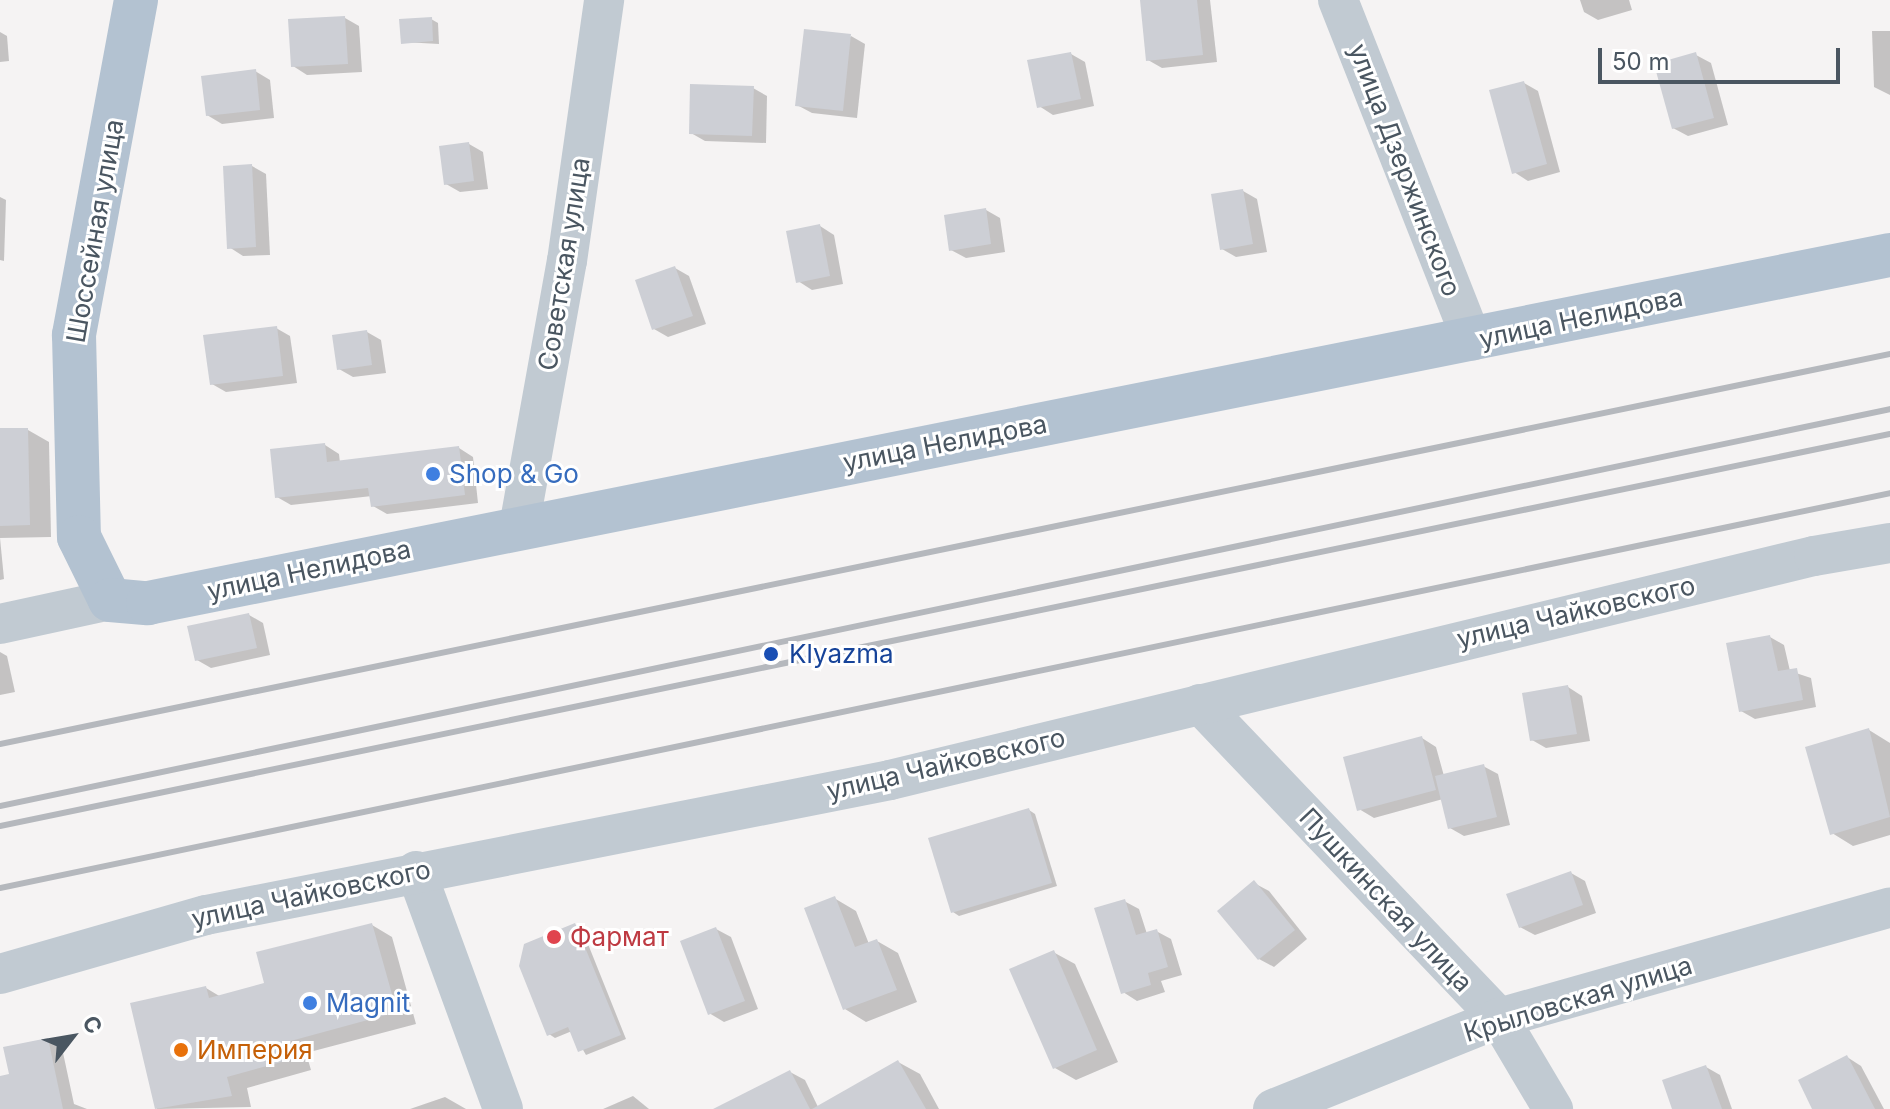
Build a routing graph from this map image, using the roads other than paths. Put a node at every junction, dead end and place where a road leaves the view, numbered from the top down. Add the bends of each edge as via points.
1 (136, 0) edge
2 (604, 0) edge
3 (1338, 0) edge
4 (1890, 255) edge
5 (1472, 341) junction
6 (519, 527) junction
7 (1890, 543) edge
8 (110, 600) junction
9 (0, 624) edge
10 (1200, 704) junction
11 (416, 871) junction
12 (1890, 907) edge
13 (0, 974) edge
14 (1499, 1018) junction
15 (503, 1109) edge
16 (1273, 1109) edge
17 (1553, 1109) edge

1 - 8 main road, Шоссейная улица via 74,335 79,537
2 - 6 street, Советская улица via 567,261
3 - 5 street, улица Дзержинского
4 - 5 main road, улица Нелидова
5 - 6 main road, улица Нелидова
6 - 8 main road, улица Нелидова via 148,603
7 - 10 street, улица Чайковского via 1814,556
8 - 9 street, улица Нелидова
10 - 11 street, улица Чайковского via 890,780
10 - 14 street, Пушкинская улица
11 - 13 street, улица Чайковского via 206,915
11 - 15 street
12 - 14 street, Крыловская улица
14 - 16 street, Крыловская улица
14 - 17 street, Пушкинская улица

